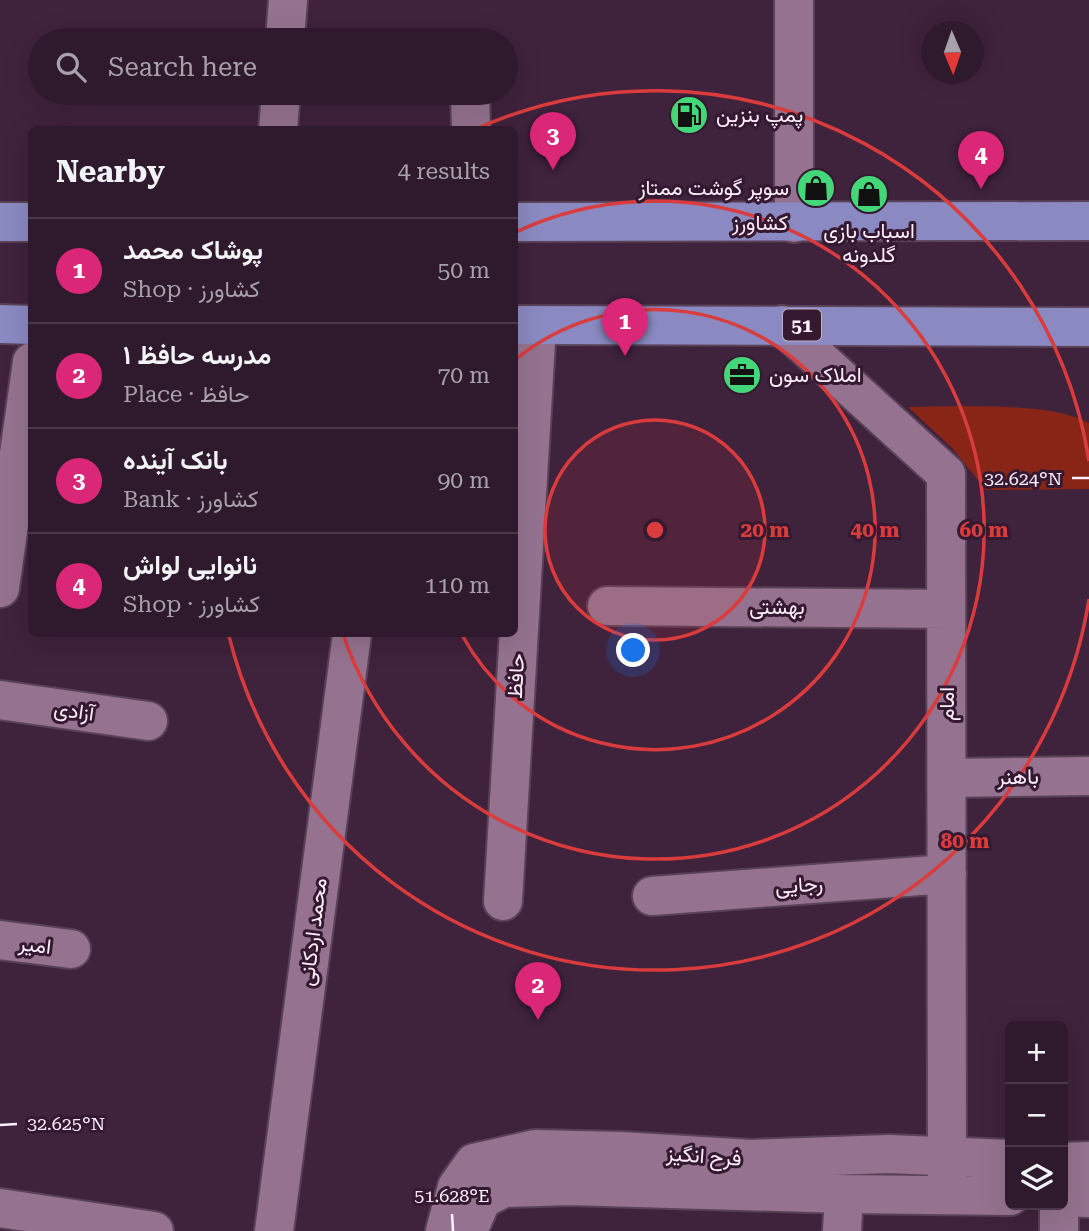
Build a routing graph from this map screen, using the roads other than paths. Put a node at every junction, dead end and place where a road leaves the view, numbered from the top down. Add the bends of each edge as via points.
1 (288, 0) edge
2 (793, 0) edge
3 (286, 28) edge
4 (280, 105) edge
5 (470, 105) edge
6 (278, 126) edge
7 (471, 126) edge
8 (1089, 221) edge
9 (0, 222) edge
10 (28, 222) edge
11 (518, 222) edge
12 (794, 223) junction
13 (0, 324) edge
14 (28, 325) edge
15 (526, 325) edge
16 (782, 325) junction
17 (1048, 326) junction
18 (1089, 327) edge
19 (1089, 352) edge
20 (28, 390) edge
21 (518, 525) edge
22 (0, 588) edge
23 (607, 606) dead end
24 (946, 609) junction
25 (352, 637) edge
26 (514, 637) edge
27 (0, 700) edge
28 (148, 721) dead end
29 (1089, 776) edge
30 (947, 778) junction
31 (947, 874) junction
32 (652, 896) dead end
33 (503, 901) dead end
34 (0, 940) edge
35 (71, 949) dead end
36 (1005, 1160) edge
37 (1068, 1161) edge
38 (1089, 1161) edge
39 (947, 1176) junction
40 (1005, 1194) edge
41 (1068, 1197) edge
42 (1089, 1198) edge
43 (0, 1208) edge
44 (1059, 1210) edge
45 (843, 1212) edge
46 (154, 1231) edge
47 (274, 1231) edge
48 (445, 1231) edge
49 (468, 1231) edge
50 (1059, 1231) edge

1 - 3 street
2 - 12 street
4 - 6 street
5 - 7 street
8 - 12 main road, کشاورز
9 - 10 main road
11 - 12 main road, کشاورز
13 - 14 main road
15 - 16 main road, 51
15 - 21 street, حافظ
16 - 17 main road, 51
16 - 24 street, امام via 946,474
17 - 18 main road, 51
17 - 19 main road
20 - 22 street
23 - 24 street, بهشتی
24 - 30 street, امام
25 - 47 street, محمد اردکانی
26 - 33 street, حافظ
27 - 28 street, آزادی
29 - 30 street, باهنر
30 - 31 street, امام
31 - 32 street, رجایی
31 - 39 street, امام
34 - 35 street, امیر
36 - 39 street, فرح انگیز
37 - 38 street
39 - 40 street
39 - 45 street
39 - 48 street, فرح انگیز via 889,1154 751,1159 536,1149 474,1163 457,1187
41 - 42 street
43 - 46 street
44 - 50 street
45 - 49 street via 569,1186 504,1188 482,1199

